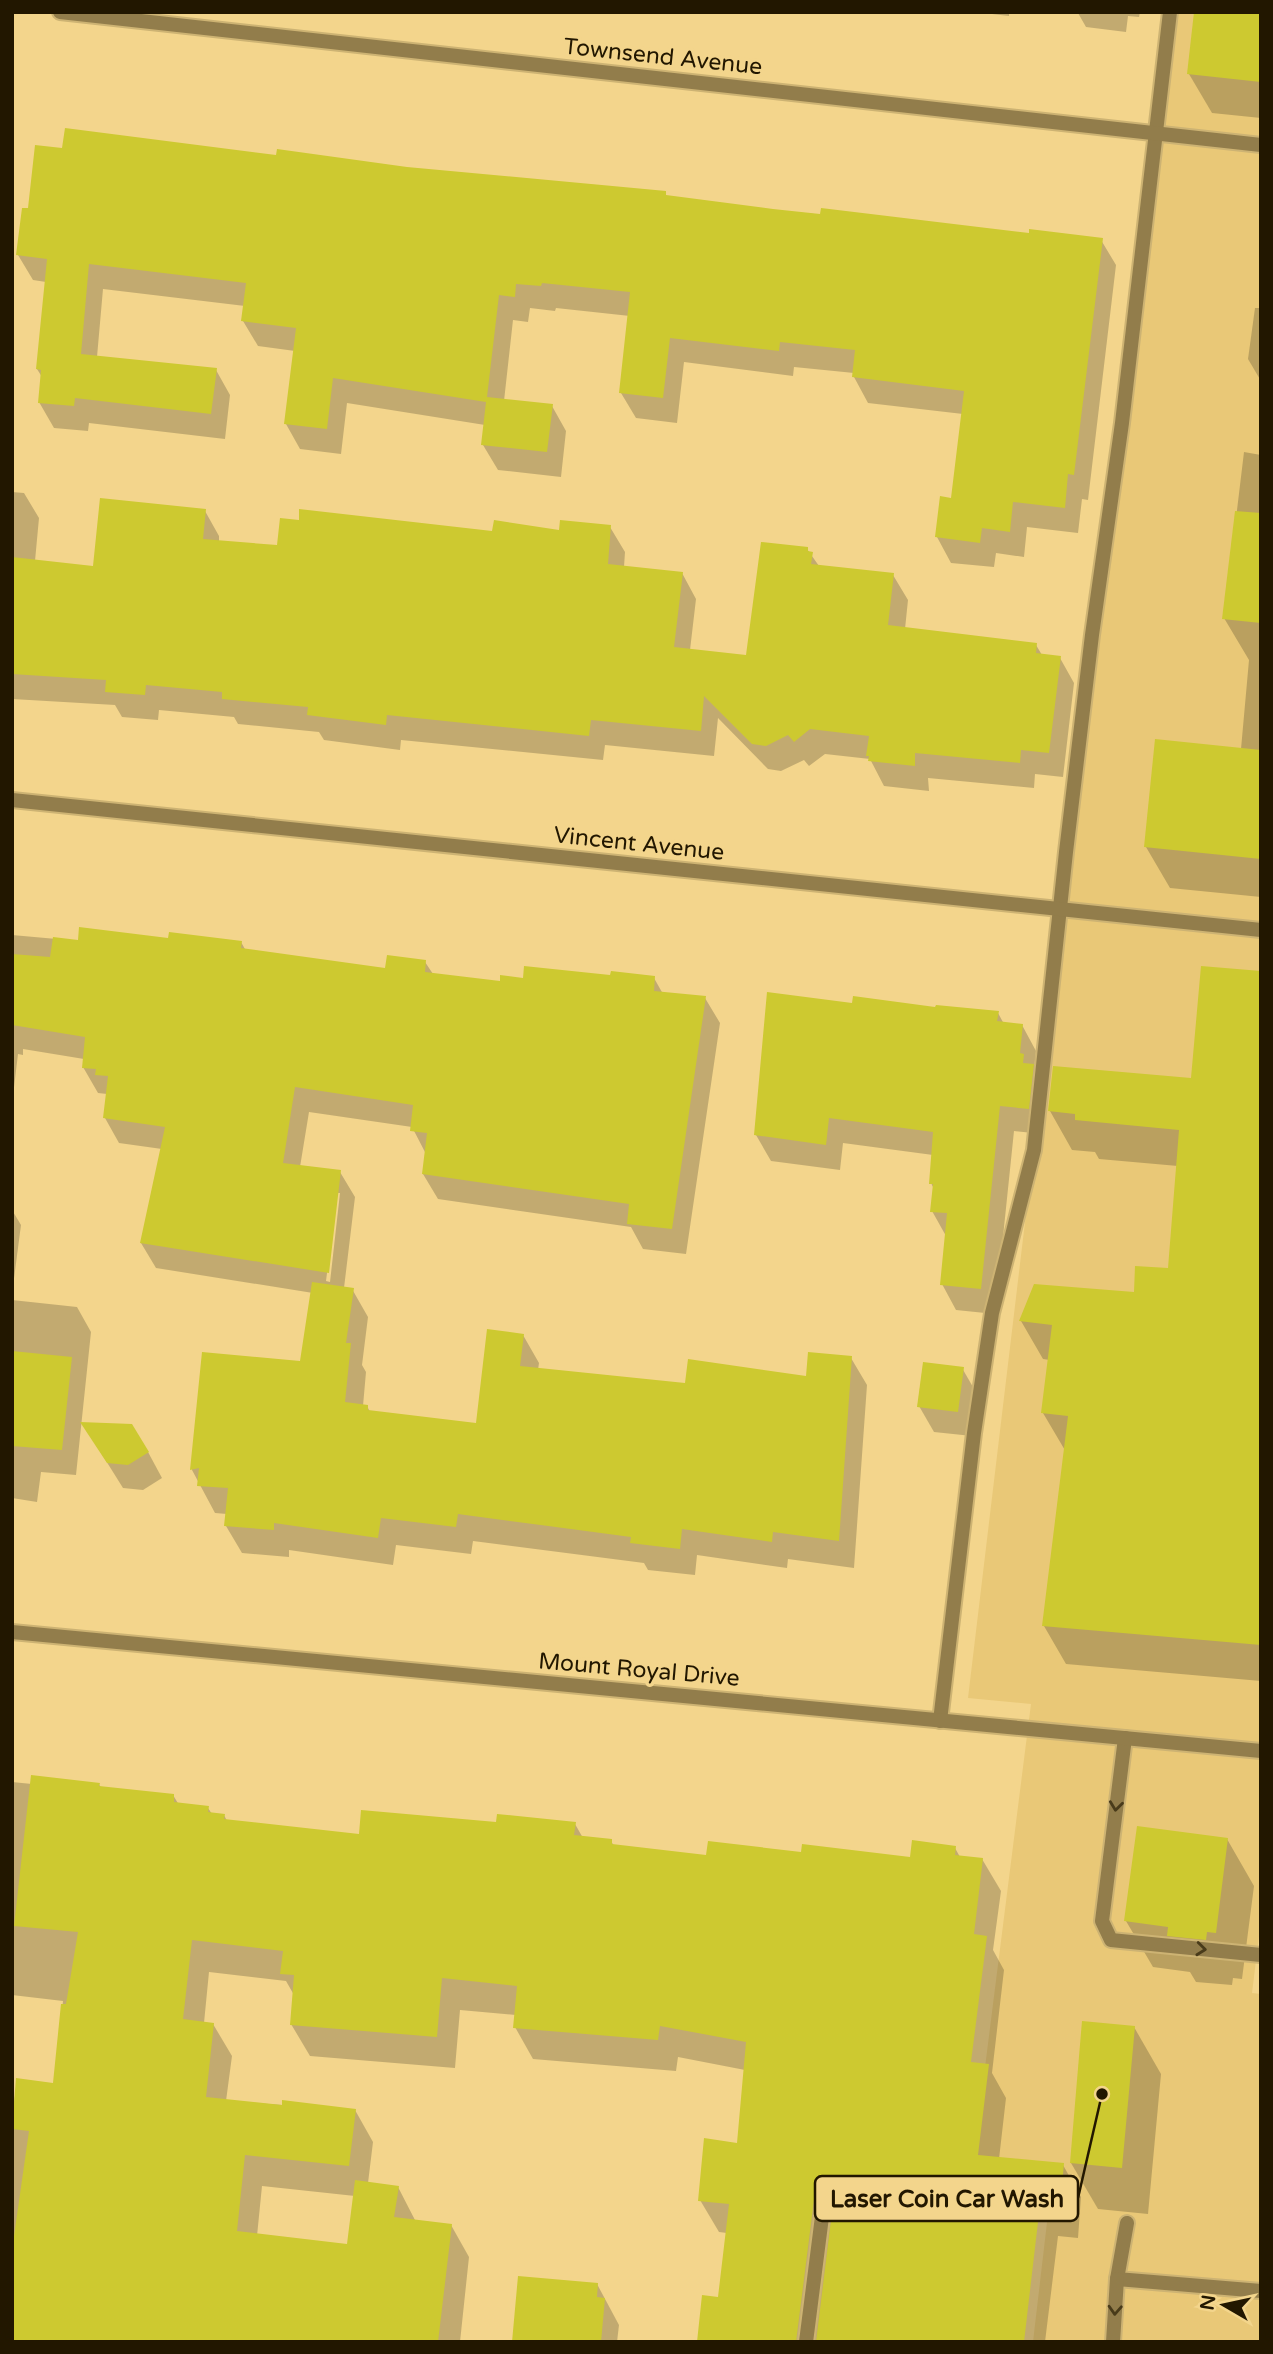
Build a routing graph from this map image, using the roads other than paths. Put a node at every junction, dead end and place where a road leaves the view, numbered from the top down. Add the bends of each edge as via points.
1 (60, 12) edge
2 (1171, 12) edge
3 (1157, 133) junction
4 (1261, 145) edge
5 (12, 800) edge
6 (1059, 909) junction
7 (1261, 930) edge
8 (12, 1632) edge
9 (940, 1721) junction
10 (1125, 1738) junction
11 (1261, 1751) edge
12 (1261, 1955) edge
13 (918, 2211) dead end
14 (1126, 2223) dead end
15 (1117, 2279) junction
16 (1261, 2291) edge
17 (806, 2342) edge
18 (1114, 2342) edge

1 - 3 street, Townsend Avenue
2 - 3 street
3 - 4 street, Townsend Avenue
3 - 6 street
5 - 6 street, Vincent Avenue
6 - 7 street, Vincent Avenue
6 - 9 street via 1034,1150 992,1313
8 - 9 street, Mount Royal Drive
9 - 10 street, Mount Royal Drive
10 - 11 street, Mount Royal Drive
10 -> 12 street via 1102,1921 1111,1940
13 - 17 street via 824,2201
14 - 15 street
15 - 16 street
15 -> 18 street

